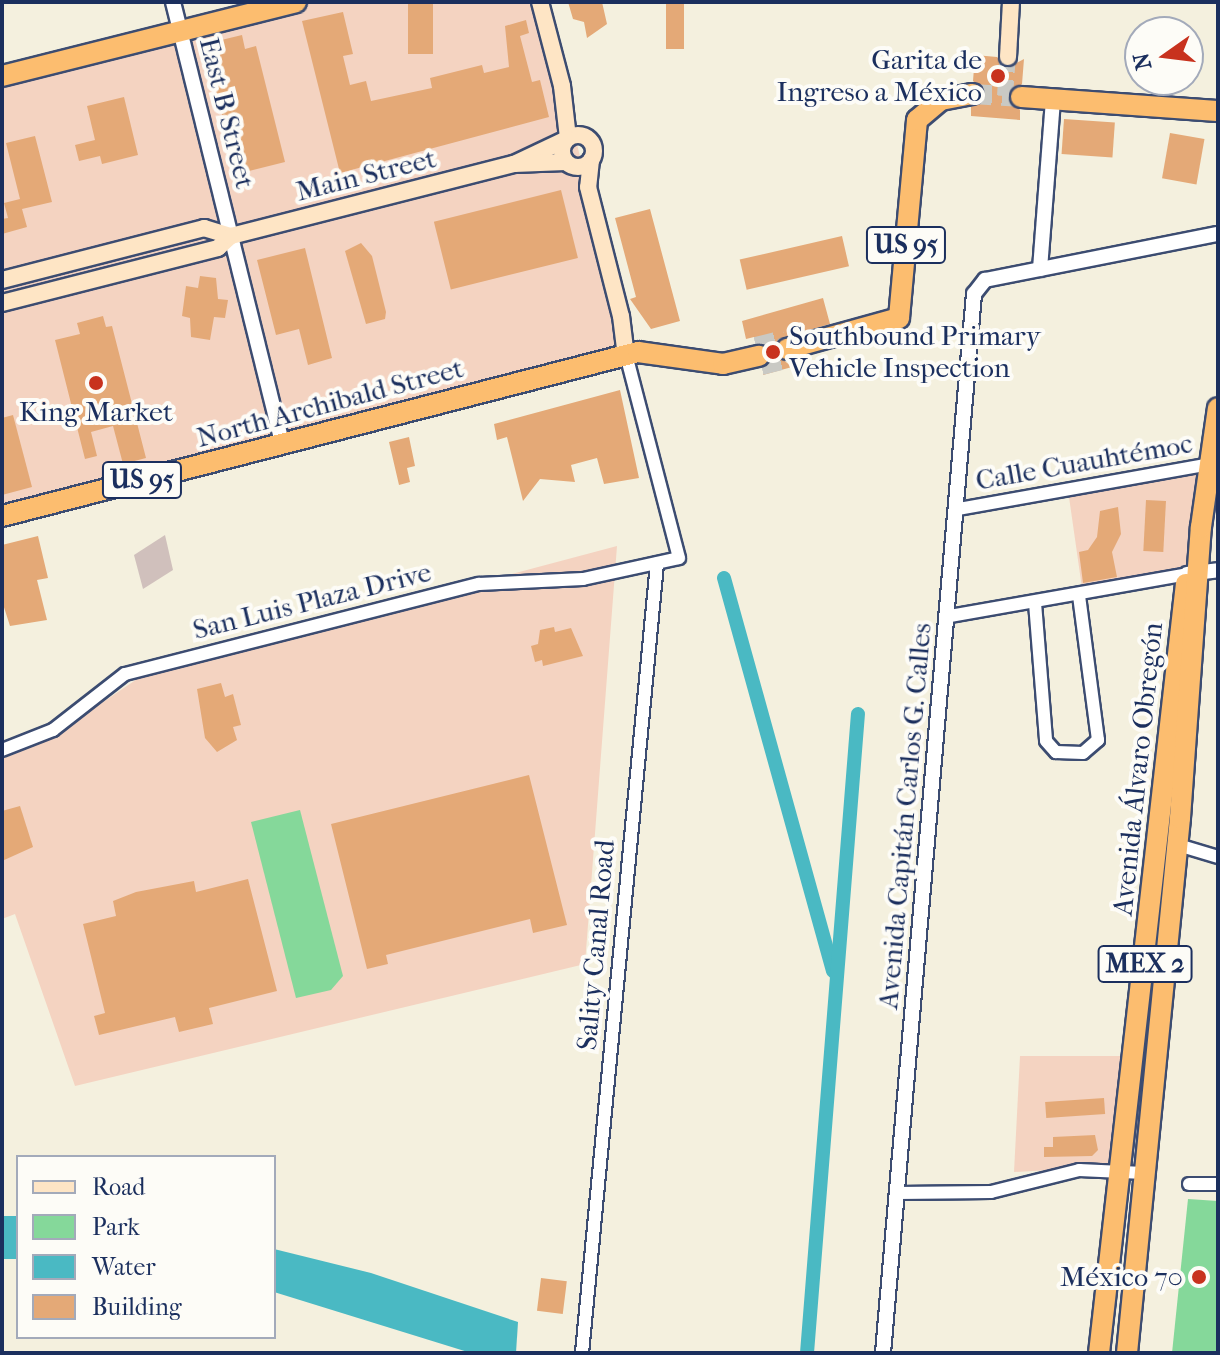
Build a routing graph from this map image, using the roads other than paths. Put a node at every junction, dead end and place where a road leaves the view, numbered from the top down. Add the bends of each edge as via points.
1 (173, 2) edge
2 (296, 2) edge
3 (540, 2) edge
4 (1011, 2) edge
5 (180, 31) junction
6 (1008, 57) tunnel mouth
7 (2, 76) edge
8 (562, 86) junction
9 (972, 94) tunnel mouth
10 (1021, 97) tunnel mouth
11 (1053, 99) junction
12 (1218, 111) edge
13 (568, 139) junction
14 (590, 141) junction
15 (591, 160) junction
16 (514, 164) junction
17 (569, 164) junction
18 (1218, 234) edge
19 (231, 236) junction
20 (1040, 269) junction
21 (2, 280) edge
22 (2, 303) edge
23 (787, 349) tunnel mouth
24 (633, 354) junction
25 (759, 356) tunnel mouth
26 (1218, 408) edge
27 (282, 444) junction
28 (1214, 463) edge
29 (958, 509) junction
30 (2, 516) edge
31 (657, 564) junction
32 (1202, 572) edge
33 (1079, 595) junction
34 (1035, 603) junction
35 (950, 616) junction
36 (2, 750) edge
37 (1178, 845) junction
38 (1218, 857) edge
39 (1121, 1170) junction
40 (1144, 1173) junction
41 (1189, 1184) dead end
42 (1218, 1184) edge
43 (898, 1193) junction
44 (582, 1353) edge
45 (883, 1353) edge
46 (1099, 1353) edge
47 (1127, 1353) edge

1 - 5 street, East B Street
2 - 5 highway
3 - 8 main road
4 - 6 main road
5 - 7 highway
5 - 19 street, East B Street
8 - 13 main road
8 - 14 main road
9 - 23 highway, US 95 via 941,100 917,120 899,318
10 - 11 highway
11 - 12 highway
11 - 20 street
13 - 14 main road via 580,136
13 - 16 main road, Main Street
13 - 17 main road via 562,153
14 - 15 main road
15 - 17 main road
15 - 24 main road via 588,187
16 - 17 main road, Main Street
16 - 19 main road, Main Street
17 - 24 main road
18 - 20 street
19 - 21 main road, Main Street via 204,228
19 - 22 main road, Main Street via 218,248
19 - 27 street, East B Street
20 - 29 street, Avenida Capitán Carlos G. Calles via 978,285
24 - 25 highway, US 95 via 723,364
24 - 27 highway, North Archibald Street / US 95
24 - 31 street via 679,558
26 - 28 highway, Avenida Álvaro Obregón / MEX 2
27 - 30 highway, North Archibald Street / US 95
28 - 29 street, Calle Cuauhtémoc
28 - 32 highway, Avenida Álvaro Obregón / MEX 2 via 1201,527
29 - 35 street, Avenida Capitán Carlos G. Calles
31 - 36 street, San Luis Plaza Drive via 583,579 479,584 125,674 53,730
31 - 44 street, Sality Canal Road
32 - 33 street
32 - 37 highway, Avenida Álvaro Obregón / MEX 2
32 - 39 highway, Avenida Álvaro Obregón / MEX 2
33 - 34 street
33 - 34 street via 1098,740 1083,753 1056,752 1046,741
34 - 35 street
35 - 43 street, Avenida Capitán Carlos G. Calles
37 - 38 street
37 - 40 highway, Avenida Álvaro Obregón / MEX 2
39 - 40 street
39 - 43 street via 1079,1170 991,1192
39 - 46 highway, Avenida Álvaro Obregón / MEX 2
40 - 47 highway, Avenida Álvaro Obregón / MEX 2
41 - 42 street
43 - 45 street, Avenida Capitán Carlos G. Calles

